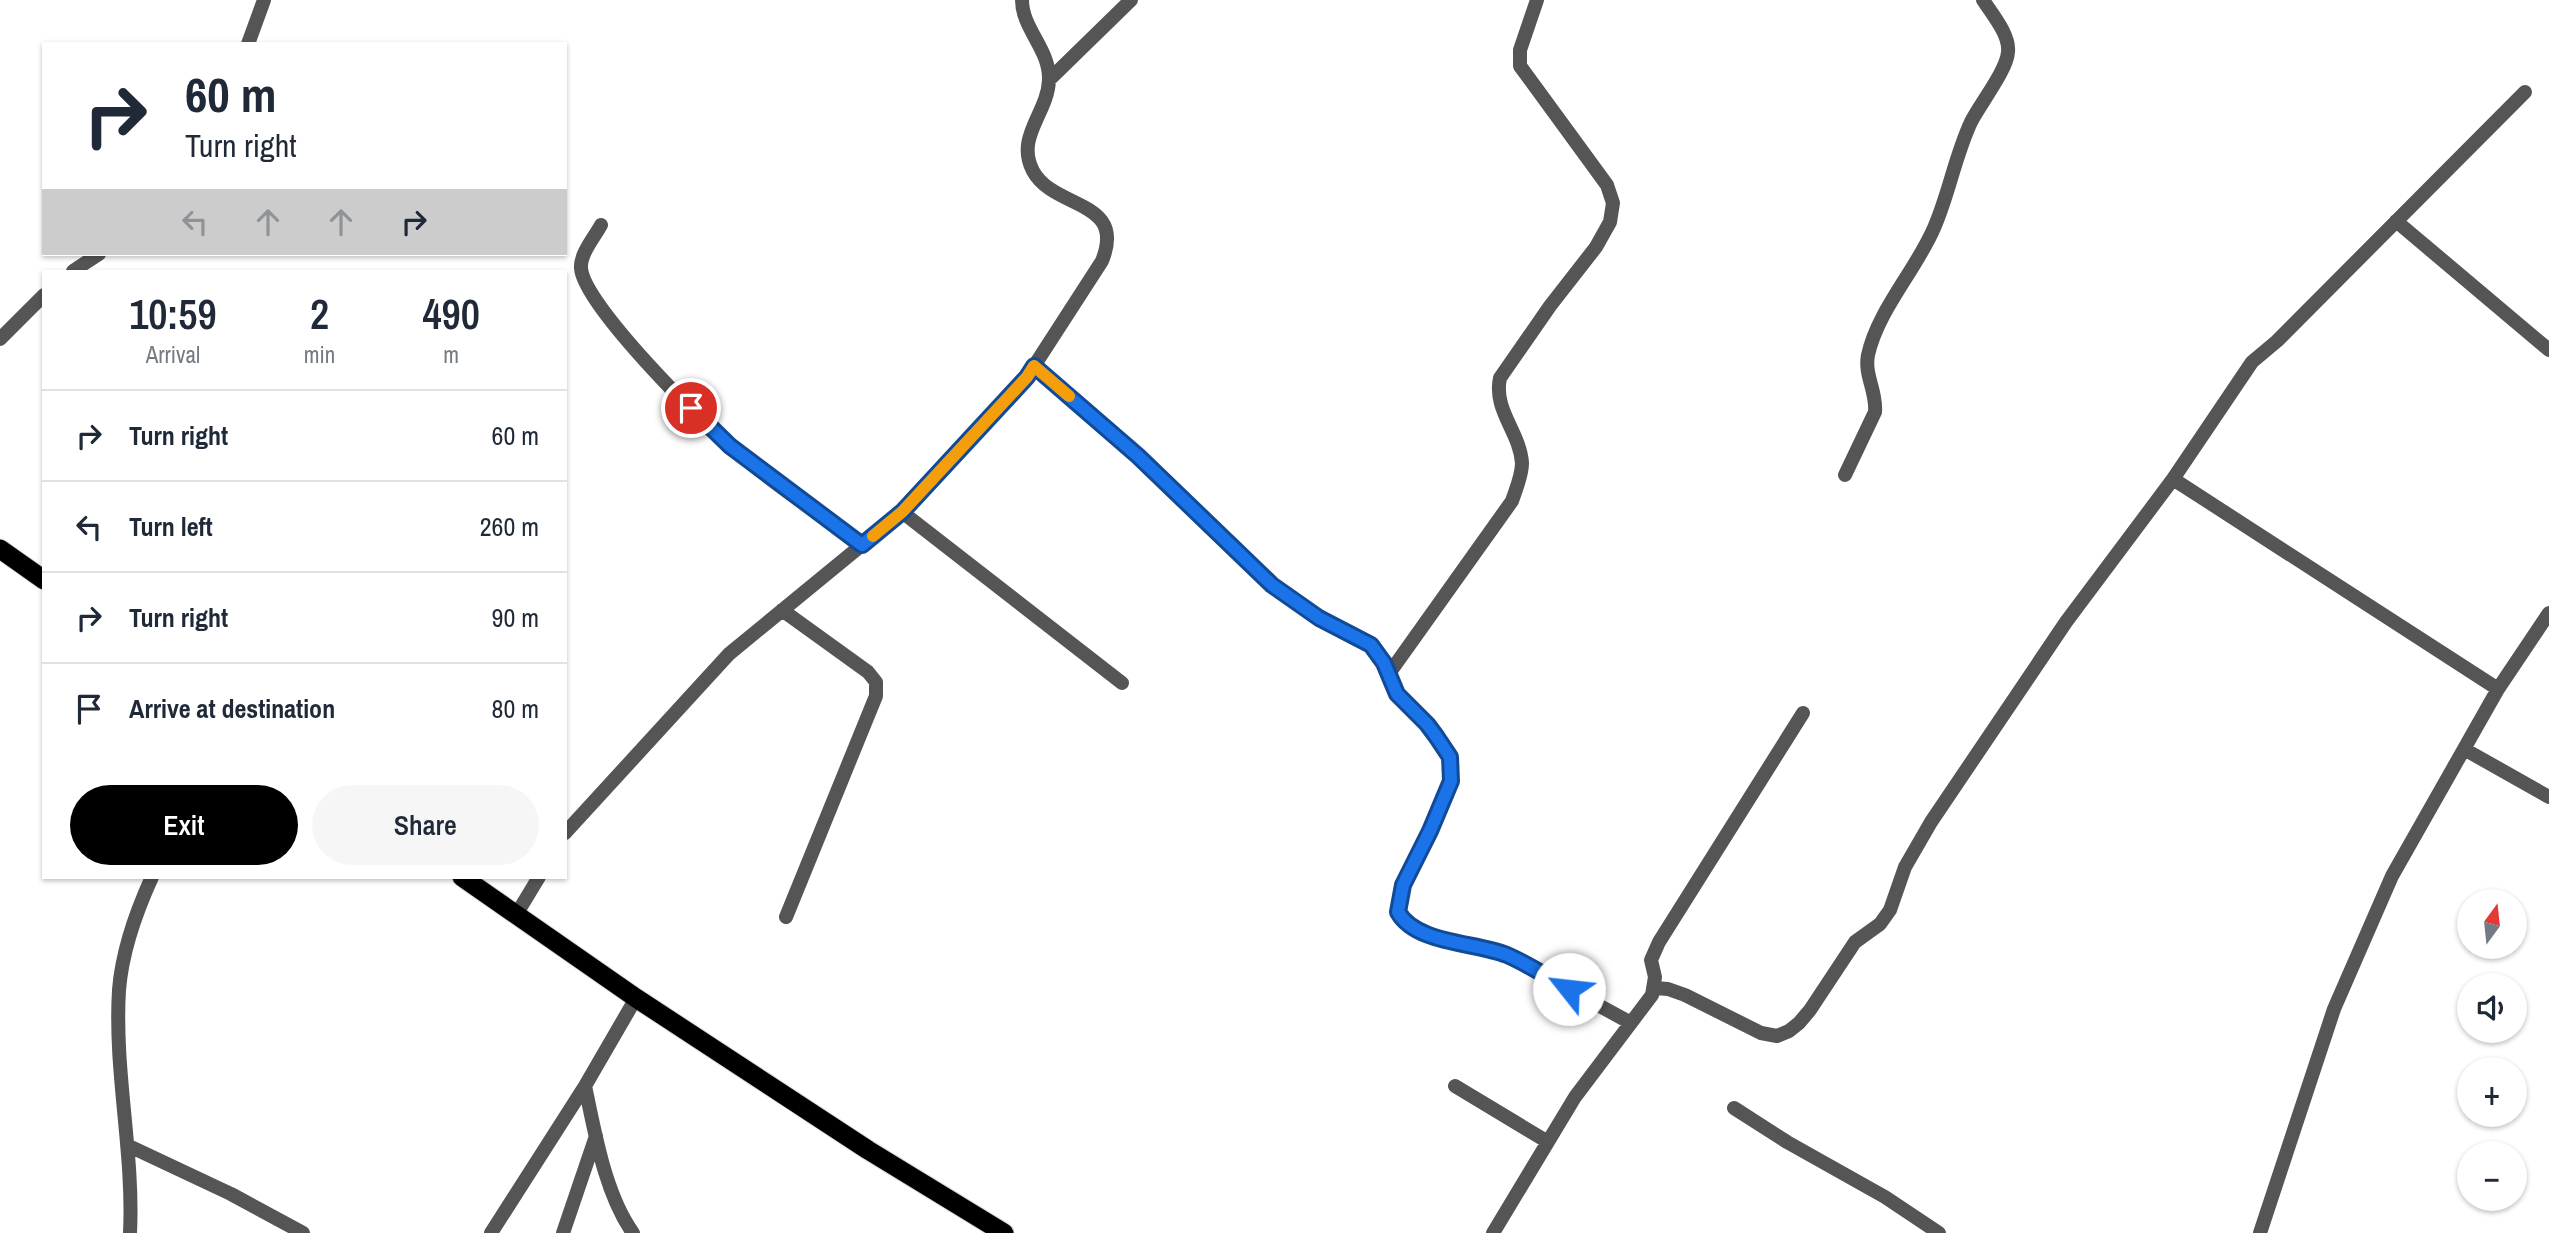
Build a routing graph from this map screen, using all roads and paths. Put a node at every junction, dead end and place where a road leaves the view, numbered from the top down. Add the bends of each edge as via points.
1 (264, 0) edge
2 (1022, 0) edge
3 (1131, 0) edge
4 (1537, 0) edge
5 (1983, 0) edge
6 (249, 42) edge
7 (1049, 80) junction
8 (2525, 92) dead end
9 (2396, 221) junction
10 (601, 226) dead end
11 (96, 256) edge
12 (75, 270) edge
13 (42, 297) edge
14 (0, 339) edge
15 (2549, 350) edge
16 (1034, 366) junction
17 (1845, 475) dead end
18 (2172, 479) junction
19 (902, 512) junction
20 (862, 545) junction
21 (0, 549) edge
22 (42, 579) edge
23 (782, 610) junction
24 (2549, 612) edge
25 (1388, 675) junction
26 (1122, 683) dead end
27 (2498, 689) junction
28 (1803, 713) dead end
29 (2464, 749) junction
30 (2549, 797) edge
31 (567, 832) edge
32 (151, 879) edge
33 (465, 879) edge
34 (538, 879) edge
35 (516, 915) junction
36 (786, 916) dead end
37 (1655, 988) junction
38 (636, 998) junction
39 (1631, 1023) junction
40 (585, 1086) junction
41 (1455, 1086) dead end
42 (1734, 1108) dead end
43 (596, 1136) junction
44 (1548, 1142) junction
45 (129, 1146) junction
46 (130, 1233) edge
47 (303, 1233) edge
48 (491, 1233) edge
49 (563, 1233) edge
50 (633, 1233) edge
51 (1004, 1233) edge
52 (1493, 1233) edge
53 (1939, 1233) edge
54 (2260, 1233) edge

1 - 6 street
2 - 7 street via 1026,21 1045,54
3 - 7 street
4 - 25 street via 1520,50 1520,66 1606,185 1613,203 1610,222 1597,247 1500,378 1499,402 1522,464 1512,501
5 - 17 street via 2007,40 2008,52 1970,123 1934,227 1875,333 1867,373 1875,412
7 - 16 street via 1028,141 1031,168 1054,191 1098,215 1105,225 1108,246
8 - 9 street
9 - 15 street
9 - 18 street via 2252,362
10 - 20 street via 581,268 583,280 607,318 730,446
11 - 12 street
13 - 14 street
16 - 19 street
16 - 25 street via 1138,456 1272,585 1319,618 1371,645
18 - 27 street
18 - 37 street via 2066,622 1931,822 1905,867 1890,910 1856,942 1799,1023 1777,1035 1761,1033 1685,995
19 - 20 street
19 - 26 street
20 - 23 street
21 - 22 highway
23 - 31 street via 729,653
23 - 36 street via 876,682 876,696
24 - 27 street
25 - 39 street via 1402,700 1436,736 1452,769 1430,831 1403,885 1398,912 1404,922 1451,942 1508,956
27 - 29 street
28 - 37 street via 1659,942 1651,960
29 - 30 street
29 - 54 street via 2392,876 2334,1009
32 - 45 street via 134,923 119,989
33 - 35 highway
34 - 35 street
35 - 38 highway
37 - 39 street
38 - 40 street
38 - 51 highway
39 - 44 street via 1575,1097
40 - 43 street
40 - 48 street
41 - 44 street
42 - 53 street
43 - 49 street
43 - 50 street via 613,1194
44 - 52 street
45 - 46 street
45 - 47 street

